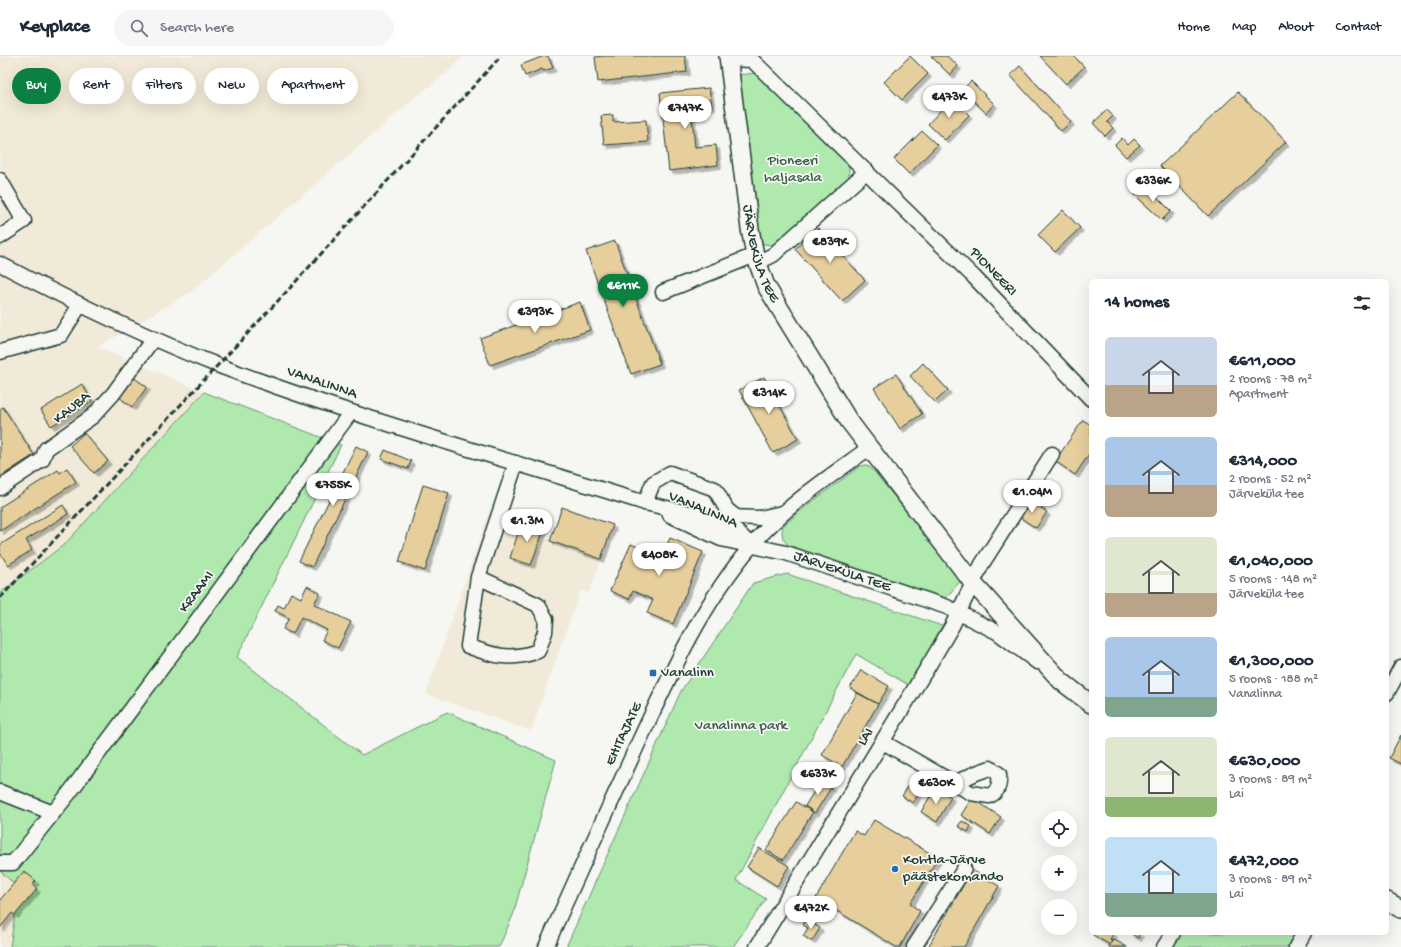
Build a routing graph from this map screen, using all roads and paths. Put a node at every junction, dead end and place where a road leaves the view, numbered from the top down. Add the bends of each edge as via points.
1 (728, 58) edge
2 (867, 171) junction
3 (0, 180) edge
4 (0, 237) edge
5 (756, 259) junction
6 (0, 264) edge
7 (664, 292) dead end
8 (80, 305) junction
9 (153, 339) junction
10 (0, 352) edge
11 (1089, 397) edge
12 (351, 412) junction
13 (869, 448) junction
14 (1052, 454) dead end
15 (516, 463) junction
16 (0, 488) edge
17 (645, 503) junction
18 (785, 512) junction
19 (694, 514) junction
20 (736, 517) junction
21 (752, 545) junction
22 (478, 577) junction
23 (972, 582) junction
24 (958, 612) junction
25 (1401, 667) edge
26 (1061, 681) junction
27 (1389, 688) edge
28 (1089, 702) edge
29 (883, 742) junction
30 (955, 783) dead end
31 (0, 792) edge
32 (53, 813) junction
33 (0, 863) edge
34 (964, 869) dead end
35 (1389, 902) edge
36 (1401, 909) edge
37 (1172, 935) edge
38 (1303, 935) edge
39 (546, 947) edge
40 (758, 947) edge
41 (914, 947) edge
42 (1164, 947) edge
43 (1296, 947) edge

1 - 2 street, PIONEERI via 752,60
1 - 5 main road, JÄRVEKÜLA TEE via 743,183
2 - 5 street via 773,255
2 - 11 street, PIONEERI via 974,277
3 - 4 street via 24,221
5 - 7 street
5 - 13 main road, JÄRVEKÜLA TEE via 766,286 779,309 849,421
6 - 8 street, VANALINNA
8 - 9 street, VANALINNA
8 - 10 street via 61,335
9 - 12 street, VANALINNA via 217,365
9 - 16 street, KAUBA via 113,394 92,416 46,449 42,460
12 - 15 street, VANALINNA
12 - 32 street, KRAAMI
13 - 18 street
13 - 23 main road, JÄRVEKÜLA TEE
14 - 23 street, LAI
15 - 17 street, VANALINNA
15 - 22 street
17 - 19 street, VANALINNA
17 - 20 street via 653,483 670,473 715,489 727,510
17 - 21 street, VANALINNA via 721,539
18 - 20 street via 760,518
18 - 21 street
19 - 20 street
19 - 21 street, VANALINNA via 736,530
21 - 24 street, JÄRVEKÜLA TEE via 786,553
21 - 39 street, EHITAJATE via 707,607 684,646
22 - 22 street via 538,605 546,619 545,632 538,651 521,657 490,655 468,646
23 - 24 street, LAI
23 - 26 main road, JÄRVEKÜLA TEE
24 - 26 street, JÄRVEKÜLA TEE via 997,632
24 - 29 street, LAI
25 - 27 street
26 - 28 main road, JÄRVEKÜLA TEE
29 - 30 street
29 - 40 street, LAI
31 - 32 street
32 - 33 street, KRAAMI via 13,863
34 - 41 street
35 - 36 main road
37 - 42 street
38 - 43 street

